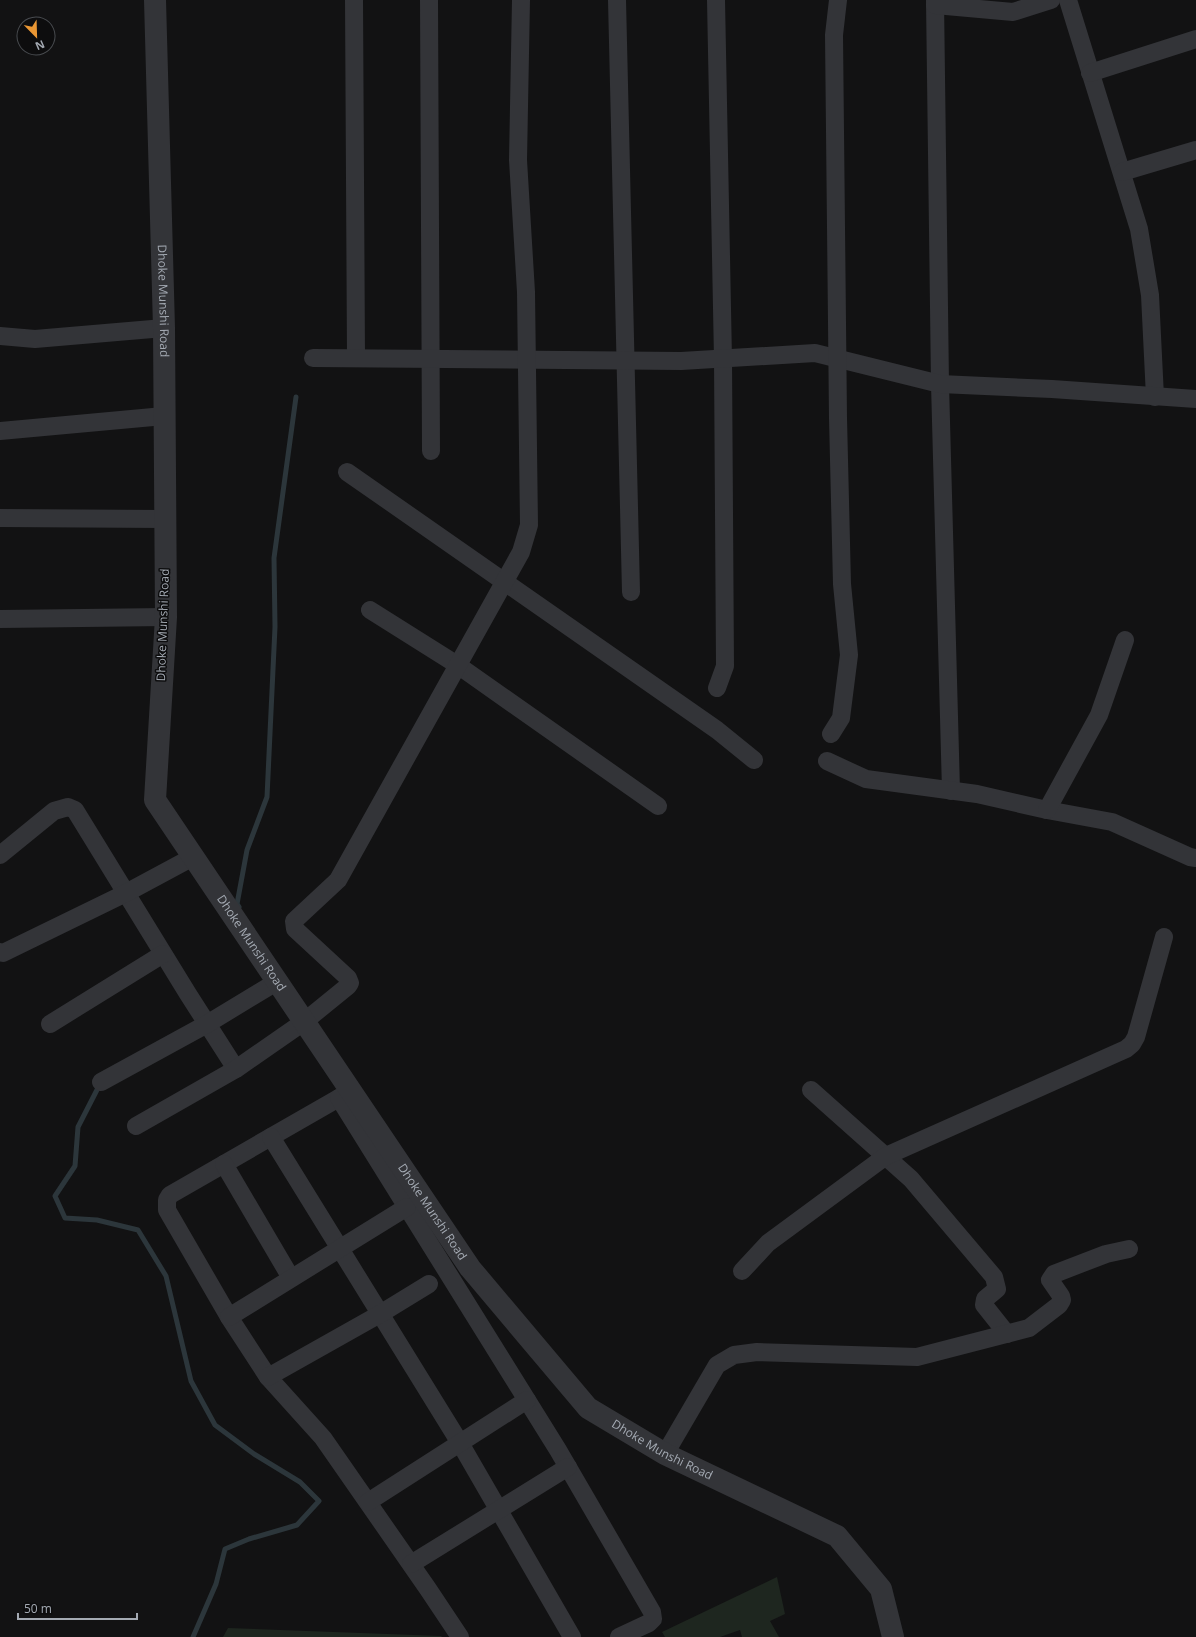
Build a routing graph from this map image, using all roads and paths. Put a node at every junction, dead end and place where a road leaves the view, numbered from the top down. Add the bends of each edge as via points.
1 (154, 0) edge
2 (354, 0) edge
3 (429, 0) edge
4 (521, 0) edge
5 (617, 0) edge
6 (716, 0) edge
7 (838, 0) edge
8 (1051, 0) edge
9 (1068, 0) edge
10 (935, 2) edge
11 (1196, 39) edge
12 (1090, 73) junction
13 (1196, 150) edge
14 (1122, 172) junction
15 (164, 328) junction
16 (0, 336) edge
17 (313, 358) dead end
18 (356, 358) junction
19 (431, 359) junction
20 (723, 359) junction
21 (837, 359) junction
22 (527, 360) junction
23 (626, 361) junction
24 (940, 384) junction
25 (1155, 397) junction
26 (1196, 400) edge
27 (164, 416) junction
28 (0, 431) edge
29 (432, 451) dead end
30 (347, 472) dead end
31 (0, 518) edge
32 (165, 519) junction
33 (505, 582) junction
34 (631, 592) dead end
35 (370, 610) dead end
36 (166, 617) junction
37 (0, 618) edge
38 (1125, 640) dead end
39 (459, 666) junction
40 (717, 688) dead end
41 (831, 734) dead end
42 (754, 760) dead end
43 (827, 761) dead end
44 (951, 792) junction
45 (658, 806) dead end
46 (1047, 810) junction
47 (0, 856) edge
48 (193, 857) junction
49 (1196, 858) edge
50 (126, 893) junction
51 (1164, 937) dead end
52 (1, 951) edge
53 (163, 954) junction
54 (278, 981) junction
55 (305, 1021) junction
56 (50, 1024) dead end
57 (207, 1024) junction
58 (236, 1069) junction
59 (101, 1082) dead end
60 (811, 1090) dead end
61 (346, 1094) junction
62 (136, 1126) dead end
63 (271, 1137) junction
64 (886, 1156) junction
65 (224, 1164) junction
66 (407, 1207) junction
67 (339, 1248) junction
68 (1129, 1249) dead end
69 (742, 1271) dead end
70 (290, 1278) junction
71 (429, 1284) dead end
72 (380, 1314) junction
73 (229, 1317) junction
74 (1006, 1334) junction
75 (268, 1377) junction
76 (527, 1400) junction
77 (460, 1443) junction
78 (665, 1454) junction
79 (568, 1467) junction
80 (368, 1502) junction
81 (498, 1510) junction
82 (411, 1564) junction
83 (460, 1637) edge
84 (572, 1637) edge
85 (619, 1637) edge
86 (893, 1637) edge

1 - 15 street, Dhoke Munshi Road
2 - 18 street
3 - 19 street
4 - 22 street via 518,160 526,292
5 - 23 street
6 - 20 street
7 - 21 street via 834,35
8 - 10 street via 1013,12
9 - 12 street
10 - 24 street
11 - 12 street
12 - 14 street
13 - 14 street
14 - 25 street via 1139,229 1150,295
15 - 16 street via 35,339
15 - 27 street, Dhoke Munshi Road
17 - 18 street
18 - 19 street
19 - 22 street
19 - 29 street
20 - 21 street via 815,353
20 - 23 street
20 - 40 street via 725,666
21 - 24 street
21 - 41 street via 842,584 849,656 841,718
22 - 23 street
22 - 33 street via 529,525 521,552
23 - 34 street
24 - 25 street
24 - 44 street
25 - 26 street
27 - 28 street
27 - 32 street, Dhoke Munshi Road
30 - 33 street
31 - 32 street
32 - 36 street, Dhoke Munshi Road
33 - 39 street
33 - 42 street via 717,730
35 - 39 street
36 - 37 street
36 - 48 street, Dhoke Munshi Road via 155,800
38 - 46 street via 1099,715
39 - 45 street
39 - 55 street via 338,880 294,921 295,929 348,978 350,983
43 - 44 street via 866,779
44 - 46 street via 977,794
46 - 49 street via 1112,822
47 - 50 street via 54,811 68,807 75,810
48 - 50 street
48 - 54 street, Dhoke Munshi Road
50 - 52 street
50 - 53 street
51 - 64 street via 1136,1037 1126,1050
53 - 56 street
53 - 57 street
54 - 55 street, Dhoke Munshi Road
54 - 57 street
55 - 58 street
55 - 61 street, Dhoke Munshi Road
57 - 58 street
57 - 59 street
58 - 62 street
60 - 64 street
61 - 63 street
61 - 66 street
61 - 78 street, Dhoke Munshi Road via 470,1268 588,1408
63 - 65 street
63 - 67 street
64 - 69 street via 768,1243
64 - 74 street via 911,1179 994,1277 998,1289 985,1299 984,1305
65 - 70 street
65 - 73 street via 170,1194 167,1210
66 - 67 street
66 - 76 street
67 - 70 street
67 - 72 street
68 - 74 street via 1106,1254 1054,1274 1050,1280 1061,1296 1059,1305 1029,1328
70 - 73 street
71 - 72 street
72 - 75 street
72 - 77 street
73 - 75 street
74 - 78 street via 917,1357 757,1352 734,1355 717,1364
75 - 80 street via 323,1438
76 - 77 street
76 - 79 street
77 - 80 street
77 - 81 street
78 - 86 street, Dhoke Munshi Road via 837,1536 881,1589
79 - 81 street
79 - 85 street via 652,1612 653,1619 649,1623
80 - 82 street
81 - 82 street
81 - 84 street
82 - 83 street

